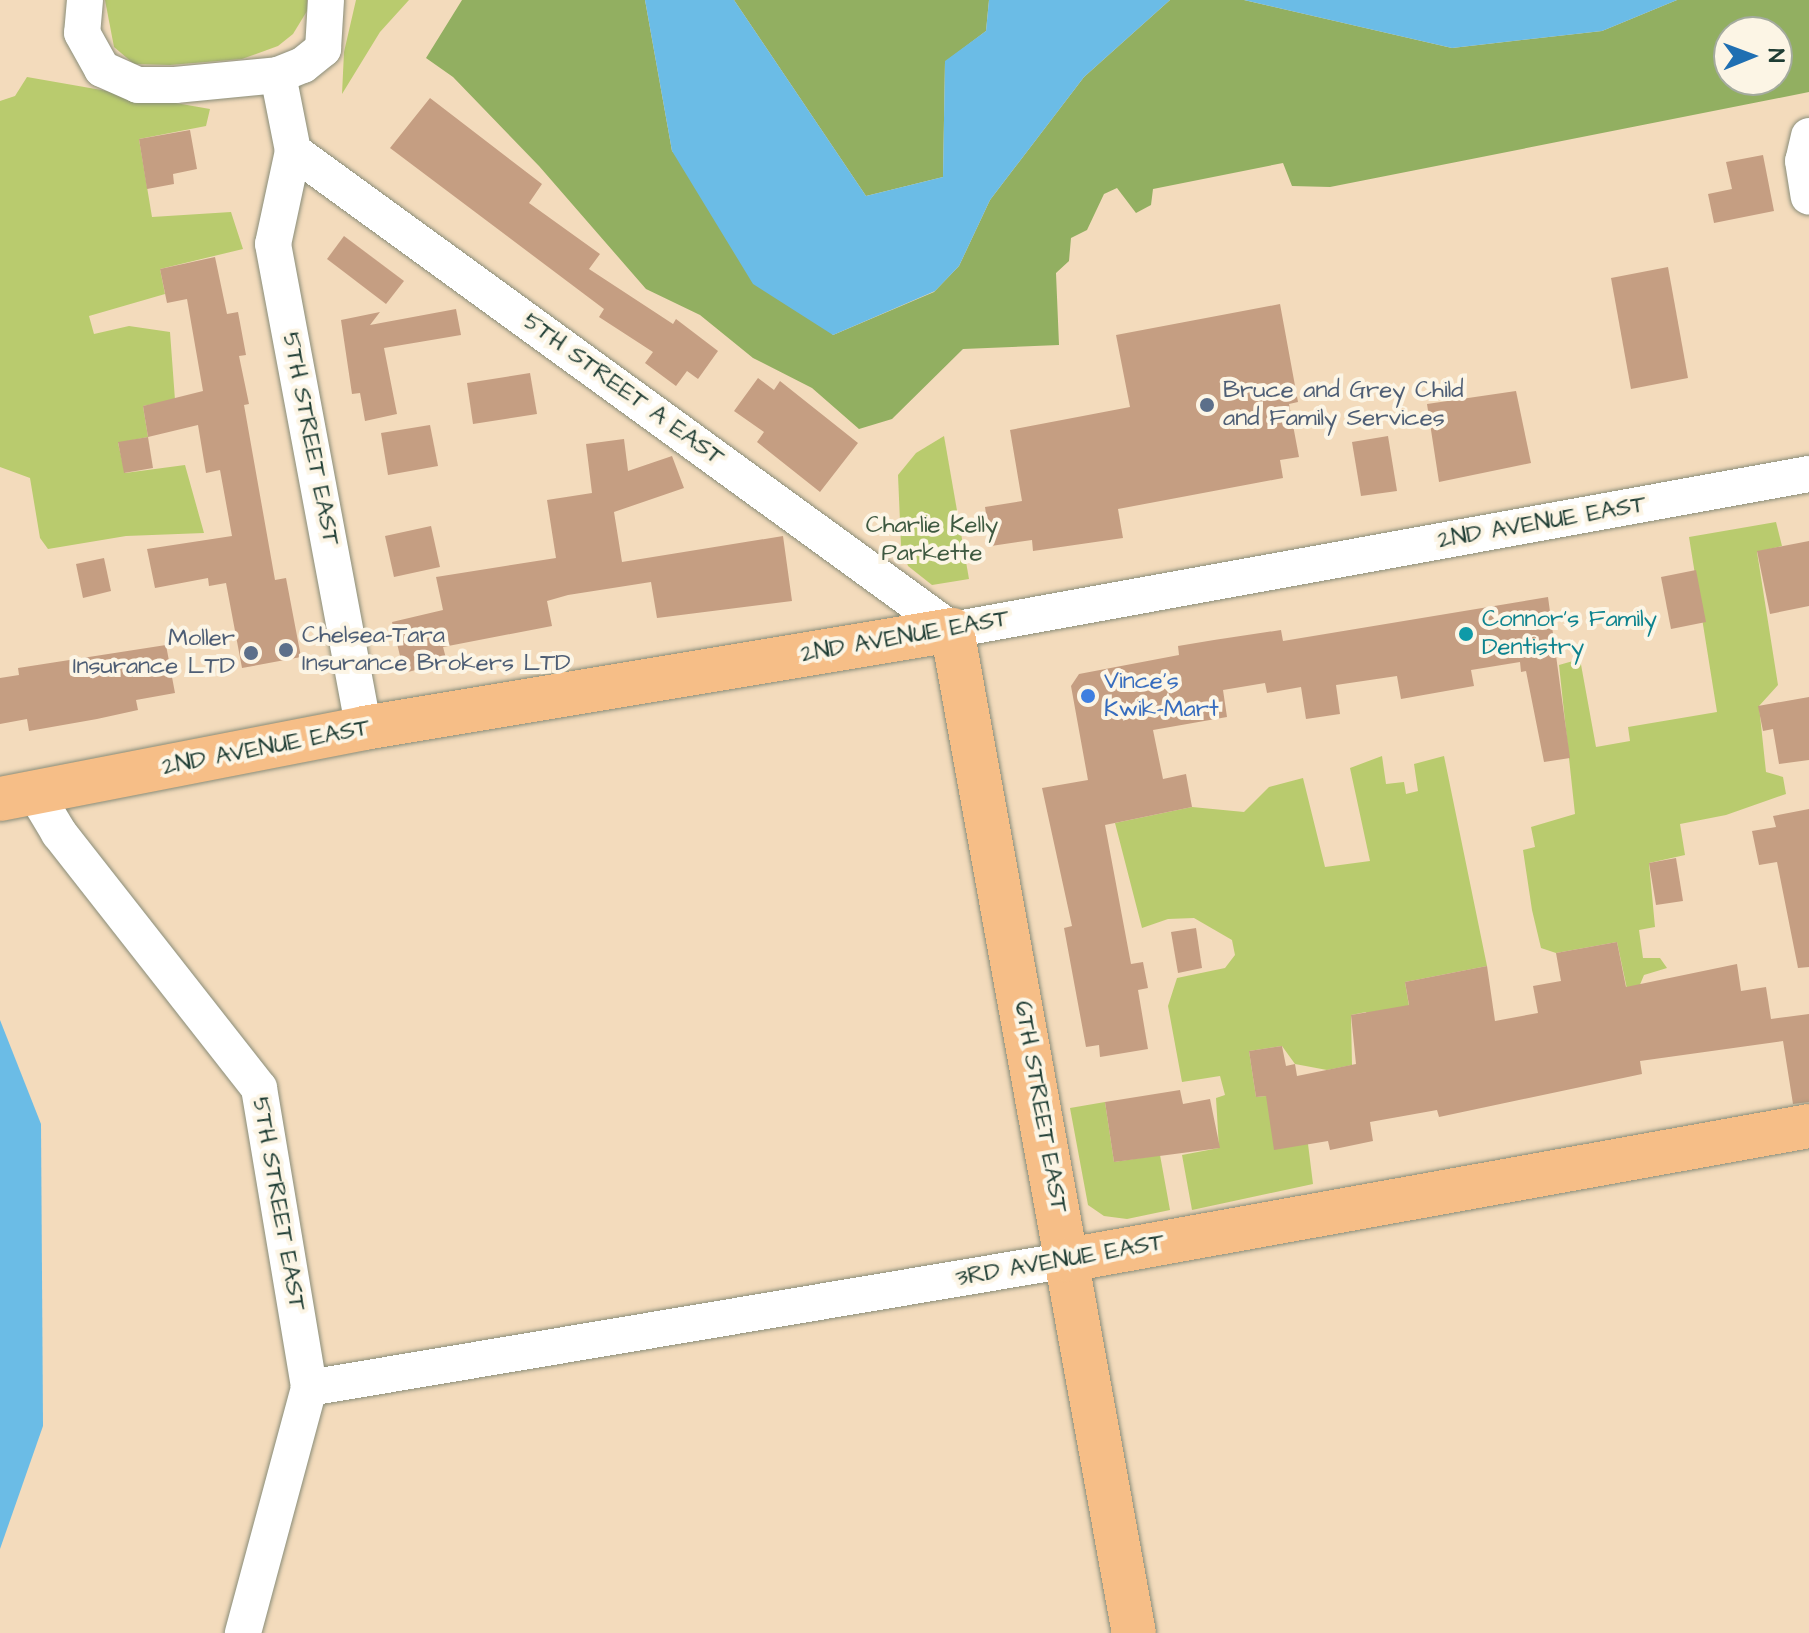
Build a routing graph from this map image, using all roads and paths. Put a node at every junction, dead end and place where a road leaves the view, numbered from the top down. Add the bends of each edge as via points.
1 (85, 0) edge
2 (326, 0) edge
3 (278, 75) junction
4 (1809, 136) edge
5 (293, 151) junction
6 (1809, 197) edge
7 (1809, 474) edge
8 (952, 630) junction
9 (364, 728) junction
10 (17, 796) edge
11 (1809, 1126) edge
12 (1068, 1260) junction
13 (309, 1388) junction
14 (243, 1633) edge
15 (1134, 1633) edge

1 - 3 street via 82,33 102,69 123,80 175,85
2 - 3 street via 323,49
3 - 5 street
4 - 6 street via 1803,161
5 - 8 street, 5TH STREET A EAST
5 - 9 street, 5TH STREET EAST via 273,244
7 - 8 street, 2ND AVENUE EAST
8 - 9 main road, 2ND AVENUE EAST
8 - 12 main road, 6TH STREET EAST
9 - 10 main road, 2ND AVENUE EAST
10 - 13 street, 5TH STREET EAST via 59,833 259,1088
11 - 12 main road, 3RD AVENUE EAST
12 - 13 street, 3RD AVENUE EAST
12 - 15 main road, 6TH STREET EAST
13 - 14 street, 5TH STREET EAST

